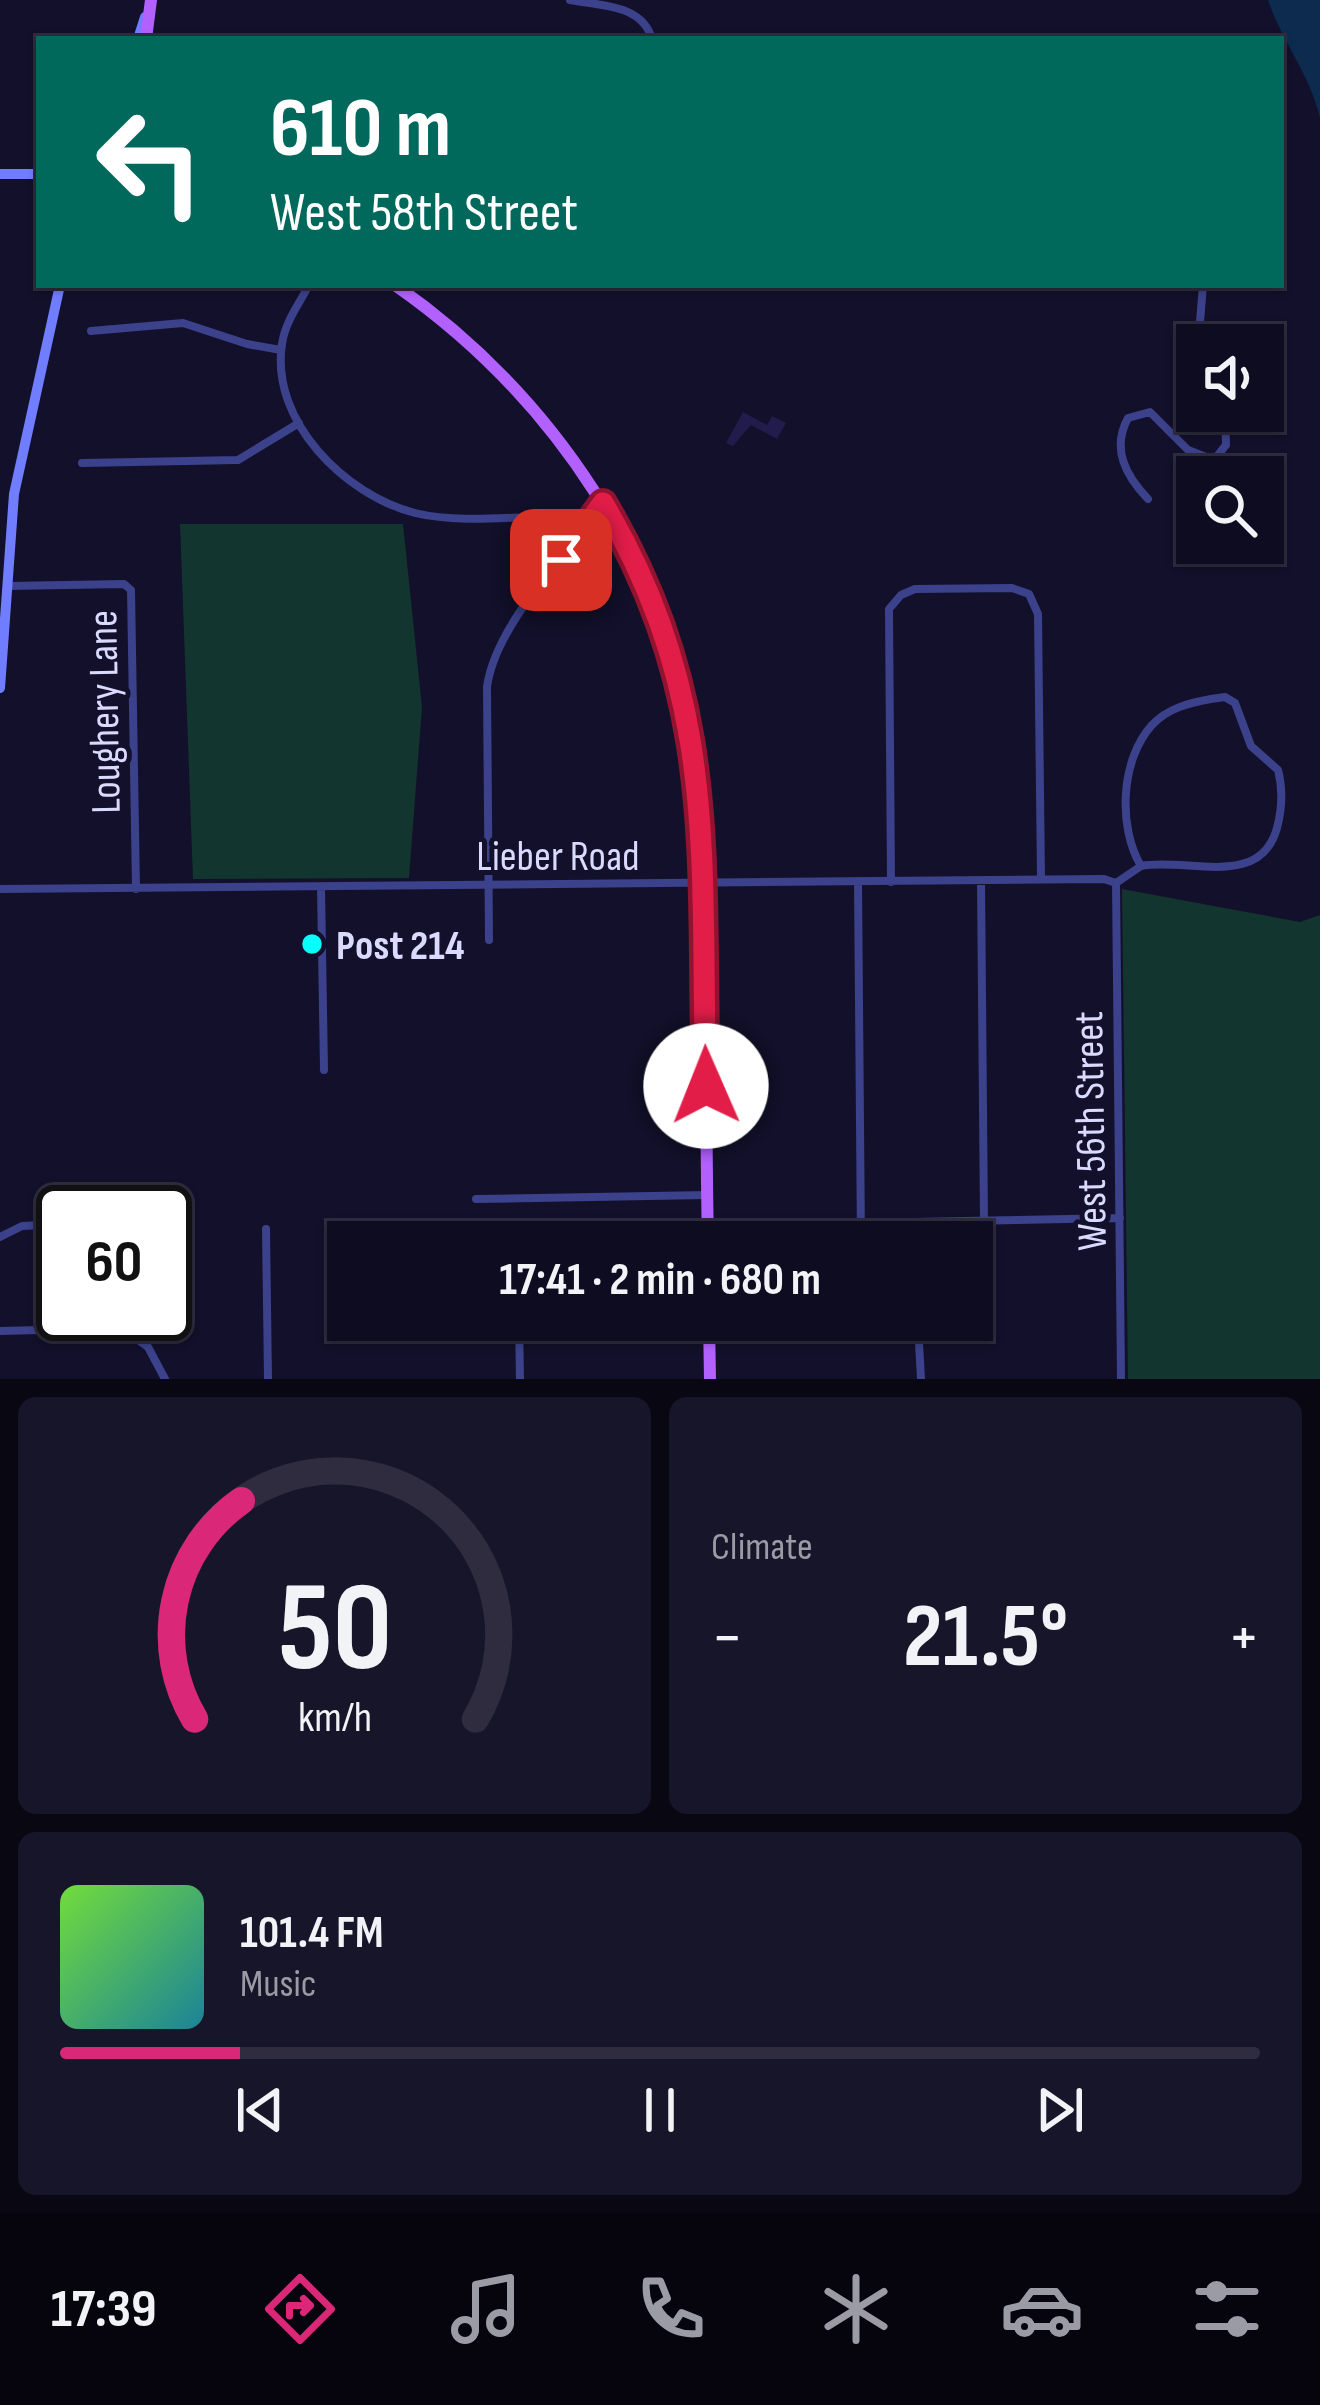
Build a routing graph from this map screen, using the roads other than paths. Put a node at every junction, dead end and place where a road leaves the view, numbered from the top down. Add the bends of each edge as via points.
1 (570, 0) edge
2 (651, 36) edge
3 (0, 174) edge
4 (36, 174) edge
5 (59, 288) edge
6 (307, 288) edge
7 (399, 288) edge
8 (1203, 288) edge
9 (1201, 324) edge
10 (92, 331) dead end
11 (281, 350) junction
12 (299, 423) junction
13 (1226, 432) edge
14 (82, 463) dead end
15 (0, 494) edge
16 (14, 494) junction
17 (1148, 499) dead end
18 (603, 503) junction
19 (564, 515) dead end
20 (7, 586) junction
21 (0, 688) edge
22 (1141, 866) junction
23 (1041, 879) junction
24 (981, 880) junction
25 (858, 882) junction
26 (891, 882) junction
27 (1116, 883) junction
28 (705, 884) junction
29 (490, 886) junction
30 (321, 887) junction
31 (0, 889) edge
32 (136, 889) junction
33 (489, 940) dead end
34 (324, 1070) dead end
35 (707, 1195) junction
36 (476, 1199) dead end
37 (1120, 1218) junction
38 (708, 1221) edge
39 (861, 1221) edge
40 (984, 1221) joint
41 (36, 1225) edge
42 (266, 1228) dead end
43 (0, 1237) edge
44 (36, 1329) edge
45 (0, 1331) edge
46 (140, 1341) edge
47 (519, 1341) edge
48 (709, 1341) edge
49 (918, 1341) edge
50 (165, 1379) edge
51 (268, 1379) edge
52 (520, 1379) edge
53 (710, 1379) edge
54 (921, 1379) edge
55 (1121, 1379) edge

1 - 2 street via 633,12
3 - 4 street
5 - 16 street
6 - 11 street
7 - 18 main road via 511,382
8 - 9 street
10 - 11 street via 183,322
11 - 12 street
12 - 14 street via 238,460
12 - 19 street via 342,475 401,508 439,517
13 - 17 street via 1214,460 1188,450 1150,412 1128,418 1120,437 1124,468
15 - 16 street
16 - 20 street
18 - 28 main road via 654,605 680,686 698,770
18 - 29 street via 492,663
20 - 21 street
20 - 32 street, Loughery Lane via 126,584 132,591
22 - 22 street via 1126,835 1140,743 1172,710 1231,700 1251,746 1280,775 1272,842 1261,856 1231,866
22 - 27 street
23 - 24 street, Lieber Road
23 - 26 street via 1033,599 1015,588 915,589 887,615
23 - 27 street, Lieber Road
24 - 26 street, Lieber Road
24 - 40 street
25 - 26 street, Lieber Road
25 - 28 street, Lieber Road
25 - 39 street
27 - 37 street, West 56th Street
28 - 29 street, Lieber Road
28 - 35 main road
29 - 30 street, Lieber Road
29 - 33 street
30 - 32 street, Lieber Road
30 - 34 street
31 - 32 street, Lieber Road
35 - 36 street
35 - 38 main road
37 - 40 street
37 - 55 street, West 56th Street
41 - 43 street
42 - 51 street
44 - 45 street
46 - 50 street
47 - 52 street
48 - 53 main road
49 - 54 street

